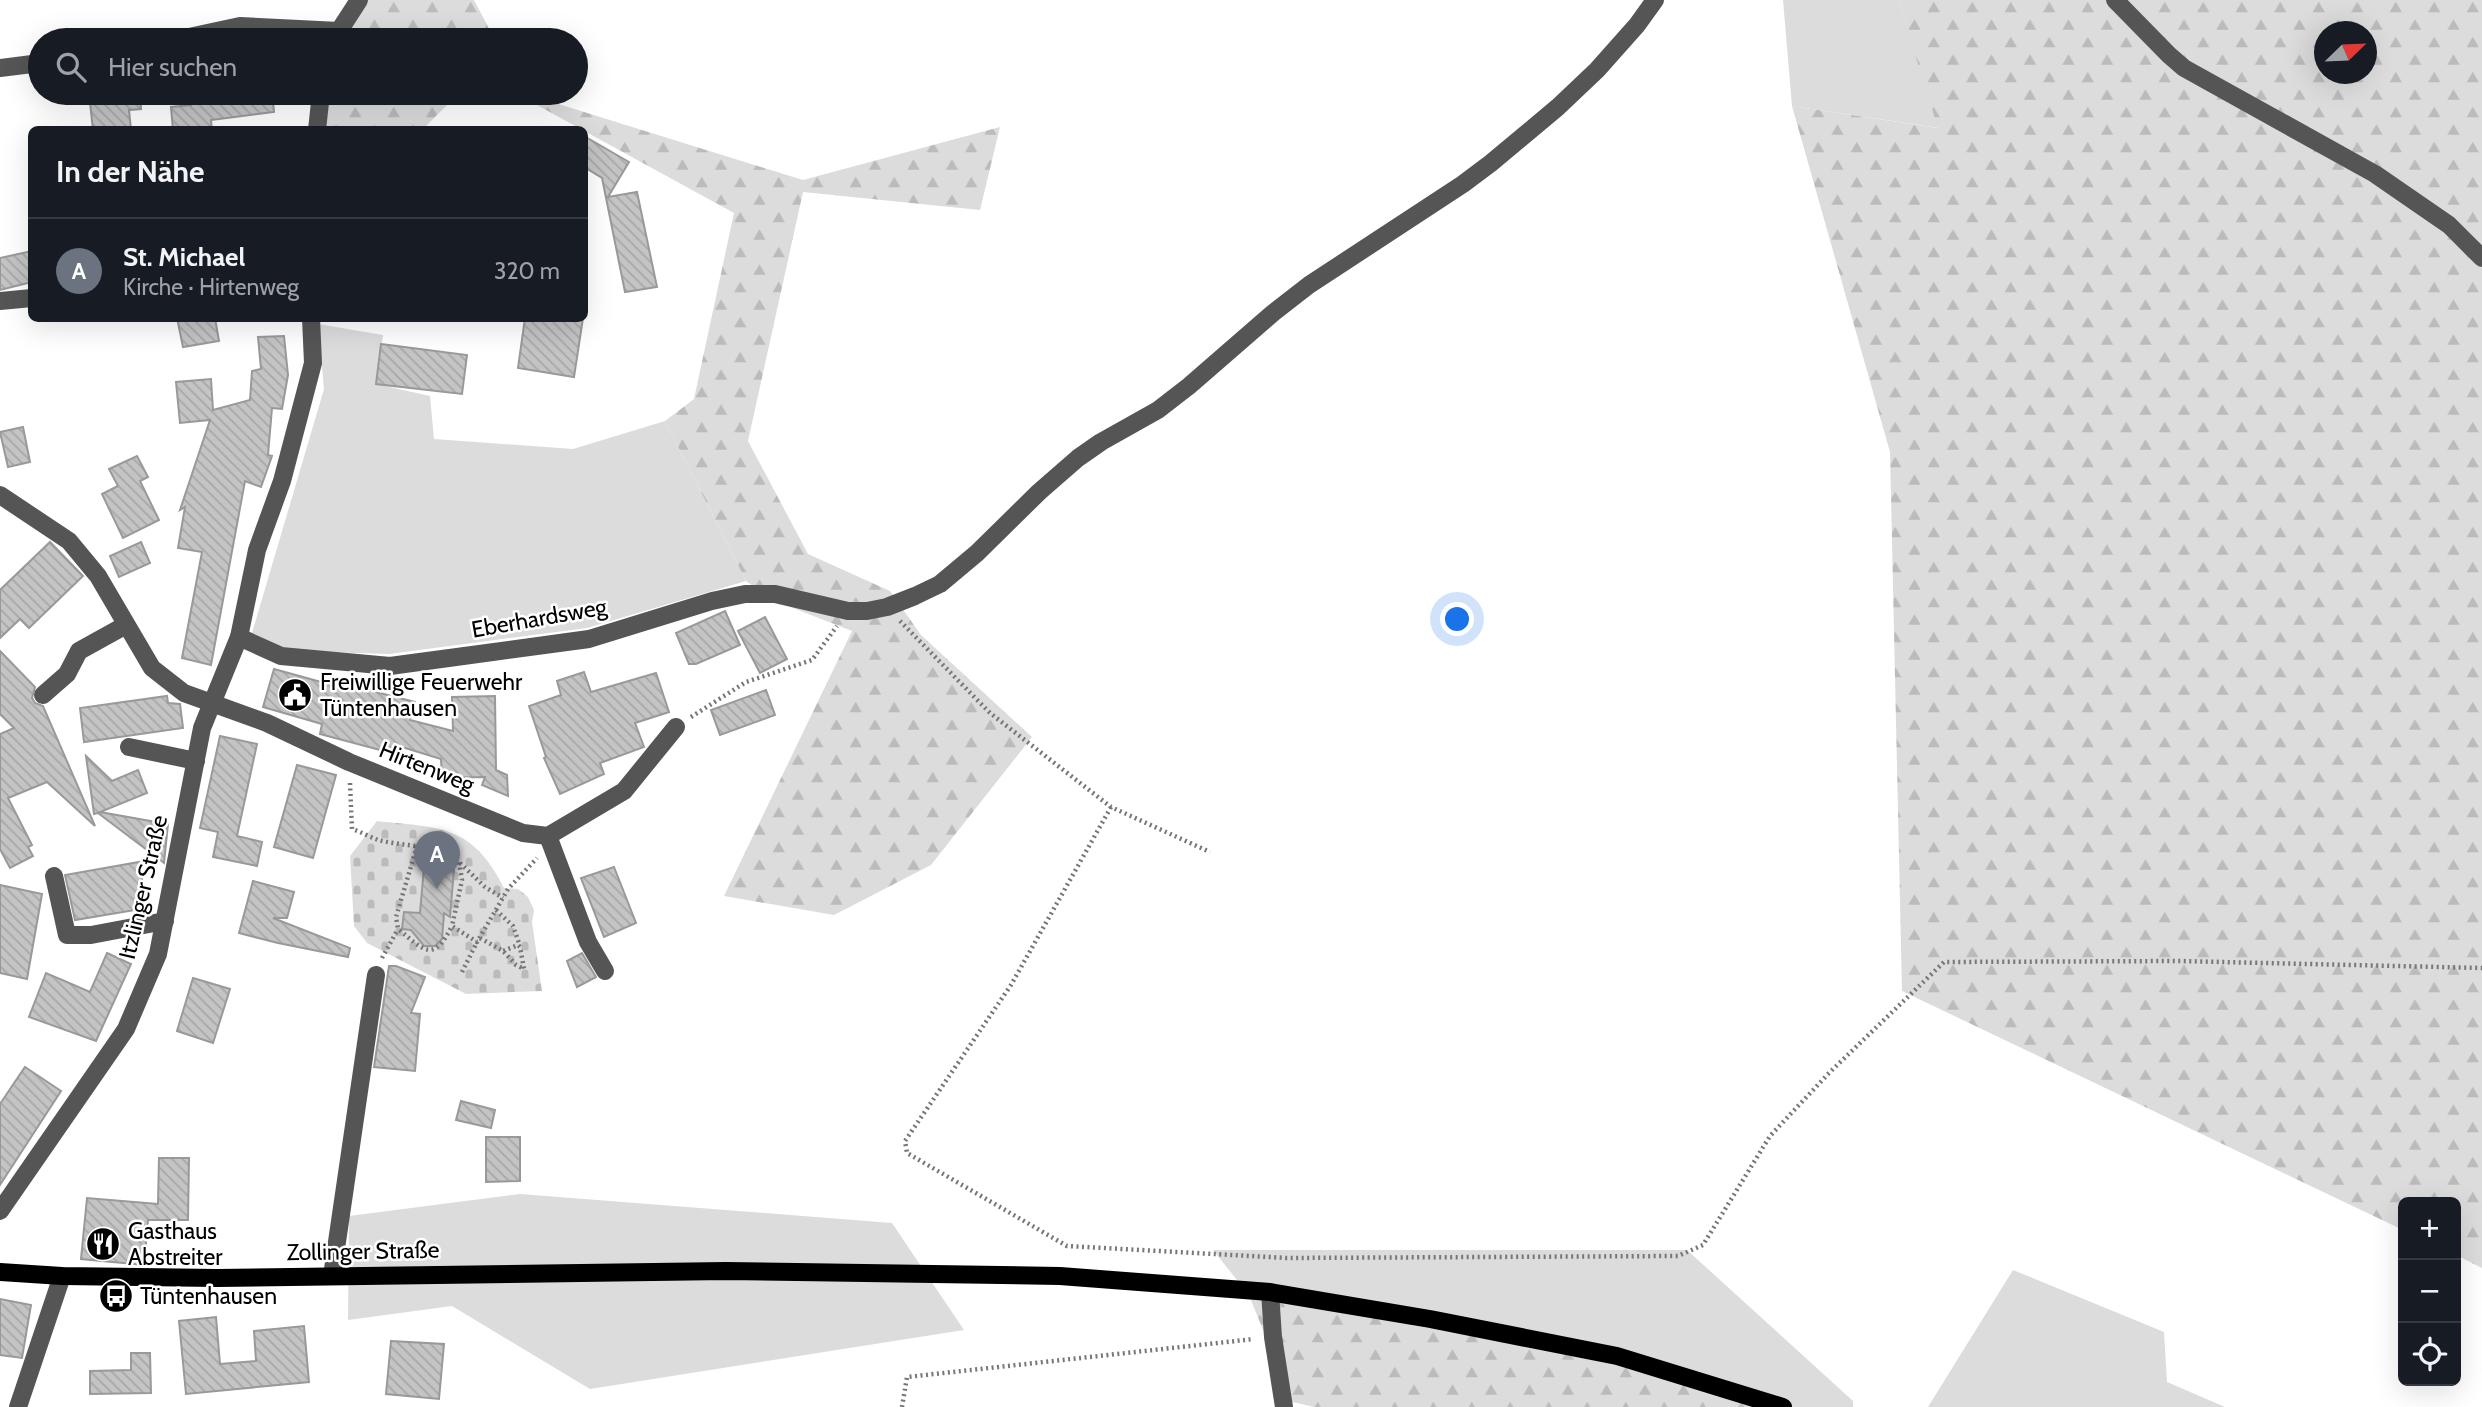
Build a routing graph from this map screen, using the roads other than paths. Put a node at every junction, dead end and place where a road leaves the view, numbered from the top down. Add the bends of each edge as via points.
1 (359, 0) edge
2 (1655, 0) edge
3 (2115, 0) edge
4 (231, 28) edge
5 (259, 28) edge
6 (342, 28) edge
7 (28, 64) edge
8 (0, 68) edge
9 (320, 105) edge
10 (317, 126) edge
11 (2482, 258) edge
12 (28, 298) edge
13 (0, 301) edge
14 (312, 322) edge
15 (0, 495) edge
16 (126, 625) junction
17 (239, 637) junction
18 (43, 695) dead end
19 (212, 702) junction
20 (676, 727) road end
21 (129, 747) dead end
22 (196, 761) junction
23 (548, 836) junction
24 (54, 876) dead end
25 (164, 921) junction
26 (605, 971) dead end
27 (376, 975) road end
28 (0, 1211) edge
29 (0, 1272) edge
30 (62, 1276) junction
31 (332, 1276) junction
32 (1270, 1292) junction
33 (18, 1407) edge
34 (1284, 1407) edge
35 (1783, 1407) edge

1 - 6 street
2 - 17 street, Eberhardsweg via 1597,70 1491,163 1300,292 1158,410 1078,458 940,584 867,611 775,594 745,594 589,639 390,666 281,656
3 - 11 street via 2184,68 2375,174 2449,225
4 - 5 street
7 - 8 street
9 - 10 street
12 - 13 street
14 - 17 street, Itzlinger Straße via 313,363 282,481 257,551
15 - 16 street via 69,541 98,576
16 - 18 street via 79,651 66,674
16 - 19 street via 152,668 184,693
17 - 19 street, Itzlinger Straße
19 - 22 street, Itzlinger Straße
19 - 23 street, Hirtenweg via 523,833
20 - 23 street via 624,791
21 - 22 street
22 - 25 street, Itzlinger Straße
23 - 26 street via 588,942
24 - 25 street via 67,935
25 - 28 street, Itzlinger Straße via 158,954 126,1029
27 - 31 street
29 - 30 main road, Zollinger Straße
30 - 31 main road, Zollinger Straße
30 - 33 street
31 - 32 main road, Zollinger Straße via 726,1271 1060,1276
32 - 34 street
32 - 35 main road, Zollinger Straße via 1617,1356

